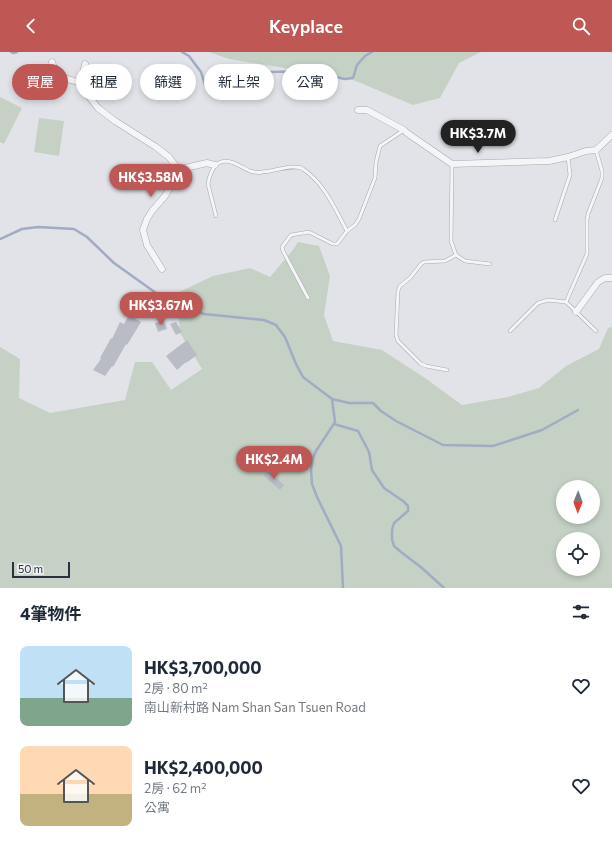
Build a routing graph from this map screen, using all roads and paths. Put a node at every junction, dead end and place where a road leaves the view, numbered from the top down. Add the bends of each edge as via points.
1 (52, 62) dead end
2 (76, 82) edge
3 (92, 100) edge
4 (358, 110) dead end
5 (404, 130) junction
6 (612, 135) edge
7 (596, 150) junction
8 (568, 157) junction
9 (452, 164) junction
10 (216, 165) junction
11 (181, 173) junction
12 (216, 216) dead end
13 (555, 220) dead end
14 (347, 231) junction
15 (456, 255) junction
16 (490, 264) dead end
17 (162, 269) dead end
18 (612, 278) edge
19 (308, 298) dead end
20 (566, 302) junction
21 (576, 312) junction
22 (510, 331) dead end
23 (596, 331) dead end
24 (447, 370) dead end

1 - 2 street via 59,74
3 - 11 street via 115,121 169,157
4 - 5 street via 367,110
5 - 9 street
5 - 14 lane via 380,146 375,178 359,219
6 - 7 street
7 - 8 street
7 - 20 lane via 602,178 588,214 586,254
8 - 9 street via 549,161
8 - 13 lane via 570,176
9 - 15 lane via 451,241
10 - 11 street via 197,165 185,168
10 - 12 lane via 208,180
10 - 14 lane via 226,161 251,172 302,168 322,187
11 - 17 street via 152,211 143,230 147,245
14 - 19 lane via 337,244 309,232 291,235 282,246
15 - 16 lane via 465,261
15 - 24 lane via 445,261 424,262 398,291 398,341 421,364
18 - 21 street via 598,282
20 - 21 lane
20 - 22 lane via 538,302
21 - 23 lane

